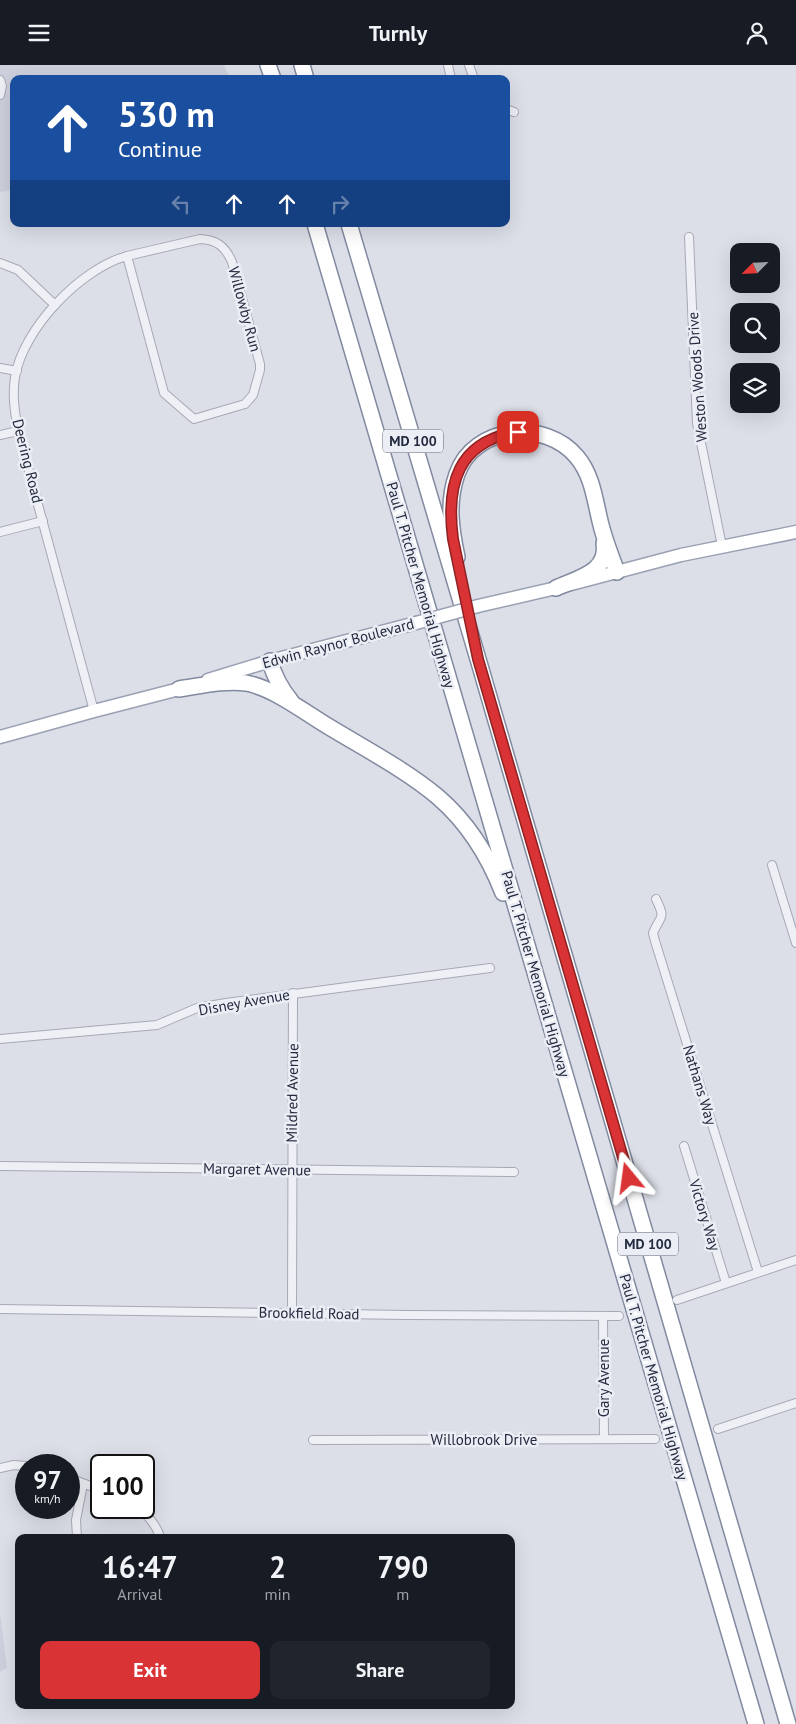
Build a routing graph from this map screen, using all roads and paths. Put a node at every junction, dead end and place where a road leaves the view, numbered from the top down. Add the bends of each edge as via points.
1 (0, 80) edge
2 (0, 95) edge
3 (510, 110) edge
4 (514, 112) dead end
5 (316, 227) edge
6 (350, 227) edge
7 (689, 237) dead end
8 (127, 256) junction
9 (0, 263) edge
10 (56, 305) junction
11 (0, 368) edge
12 (17, 371) junction
13 (18, 431) junction
14 (0, 435) edge
15 (43, 521) junction
16 (602, 527) junction
17 (0, 532) edge
18 (796, 532) edge
19 (722, 546) junction
20 (617, 572) junction
21 (556, 587) junction
22 (478, 659) junction
23 (270, 661) junction
24 (179, 689) junction
25 (296, 706) junction
26 (94, 711) junction
27 (0, 737) edge
28 (772, 865) dead end
29 (656, 899) dead end
30 (796, 943) edge
31 (490, 968) dead end
32 (294, 993) junction
33 (0, 1039) edge
34 (684, 1146) dead end
35 (588, 1151) junction
36 (0, 1166) edge
37 (292, 1170) junction
38 (514, 1172) dead end
39 (796, 1260) edge
40 (758, 1272) junction
41 (726, 1283) junction
42 (677, 1300) dead end
43 (0, 1309) edge
44 (292, 1313) junction
45 (619, 1316) dead end
46 (603, 1317) junction
47 (796, 1403) edge
48 (718, 1429) dead end
49 (604, 1439) junction
50 (655, 1439) dead end
51 (313, 1440) dead end
52 (15, 1465) edge
53 (0, 1467) edge
54 (80, 1482) edge
55 (83, 1483) junction
56 (90, 1486) edge
57 (151, 1519) edge
58 (77, 1534) edge
59 (159, 1534) edge
60 (756, 1724) edge
61 (788, 1724) edge

1 - 2 street
3 - 4 street
5 - 35 highway, Paul T. Pitcher Memorial Highway / MD 100
6 - 22 highway, Paul T. Pitcher Memorial Highway / MD 100
7 - 19 street, Weston Woods Drive via 698,423
8 - 8 street, Willowby Run via 200,239 212,240 224,249 232,262 260,365 253,395 245,404 194,419 164,393
8 - 10 street, Deering Road via 108,263 86,278
9 - 10 street via 18,270
10 - 12 street, Deering Road via 26,345
11 - 12 street
12 - 13 street, Deering Road via 14,403
13 - 14 street
13 - 15 street, Deering Road
15 - 17 street
15 - 26 street, Deering Road
16 - 20 highway
16 - 21 highway via 605,550 600,566
16 - 22 highway via 590,478 576,455 566,446 542,435 518,432 503,434 476,447 458,472 450,503 450,519
18 - 19 main road, Edwin Raynor Boulevard
19 - 20 main road, Edwin Raynor Boulevard
20 - 21 main road, Edwin Raynor Boulevard
21 - 23 main road, Edwin Raynor Boulevard, bridge
22 - 61 highway, Paul T. Pitcher Memorial Highway / MD 100
23 - 24 main road, Edwin Raynor Boulevard
23 - 25 highway via 280,687
24 - 25 highway via 228,682 245,683
24 - 26 main road, Edwin Raynor Boulevard
25 - 35 highway via 416,780 456,815 481,848 496,875 512,918
26 - 27 main road, Edwin Raynor Boulevard
28 - 30 street
29 - 40 street, Nathans Way via 663,913 653,933 655,941
31 - 32 street, Disney Avenue
32 - 33 street, Disney Avenue via 197,1008 157,1025
32 - 37 street, Mildred Avenue
34 - 41 street, Victory Way
35 - 60 highway, Paul T. Pitcher Memorial Highway / MD 100
36 - 37 street, Margaret Avenue
37 - 38 street, Margaret Avenue
37 - 44 street, Mildred Avenue
39 - 40 street
40 - 41 street
41 - 42 street
43 - 44 street, Brookfield Road
44 - 46 street, Brookfield Road
45 - 46 street, Brookfield Road
46 - 49 street, Gary Avenue
47 - 48 street
49 - 50 street, Willobrook Drive
49 - 51 street, Willobrook Drive
52 - 53 street
54 - 55 street
55 - 56 street
55 - 58 street via 76,1520
57 - 59 street

